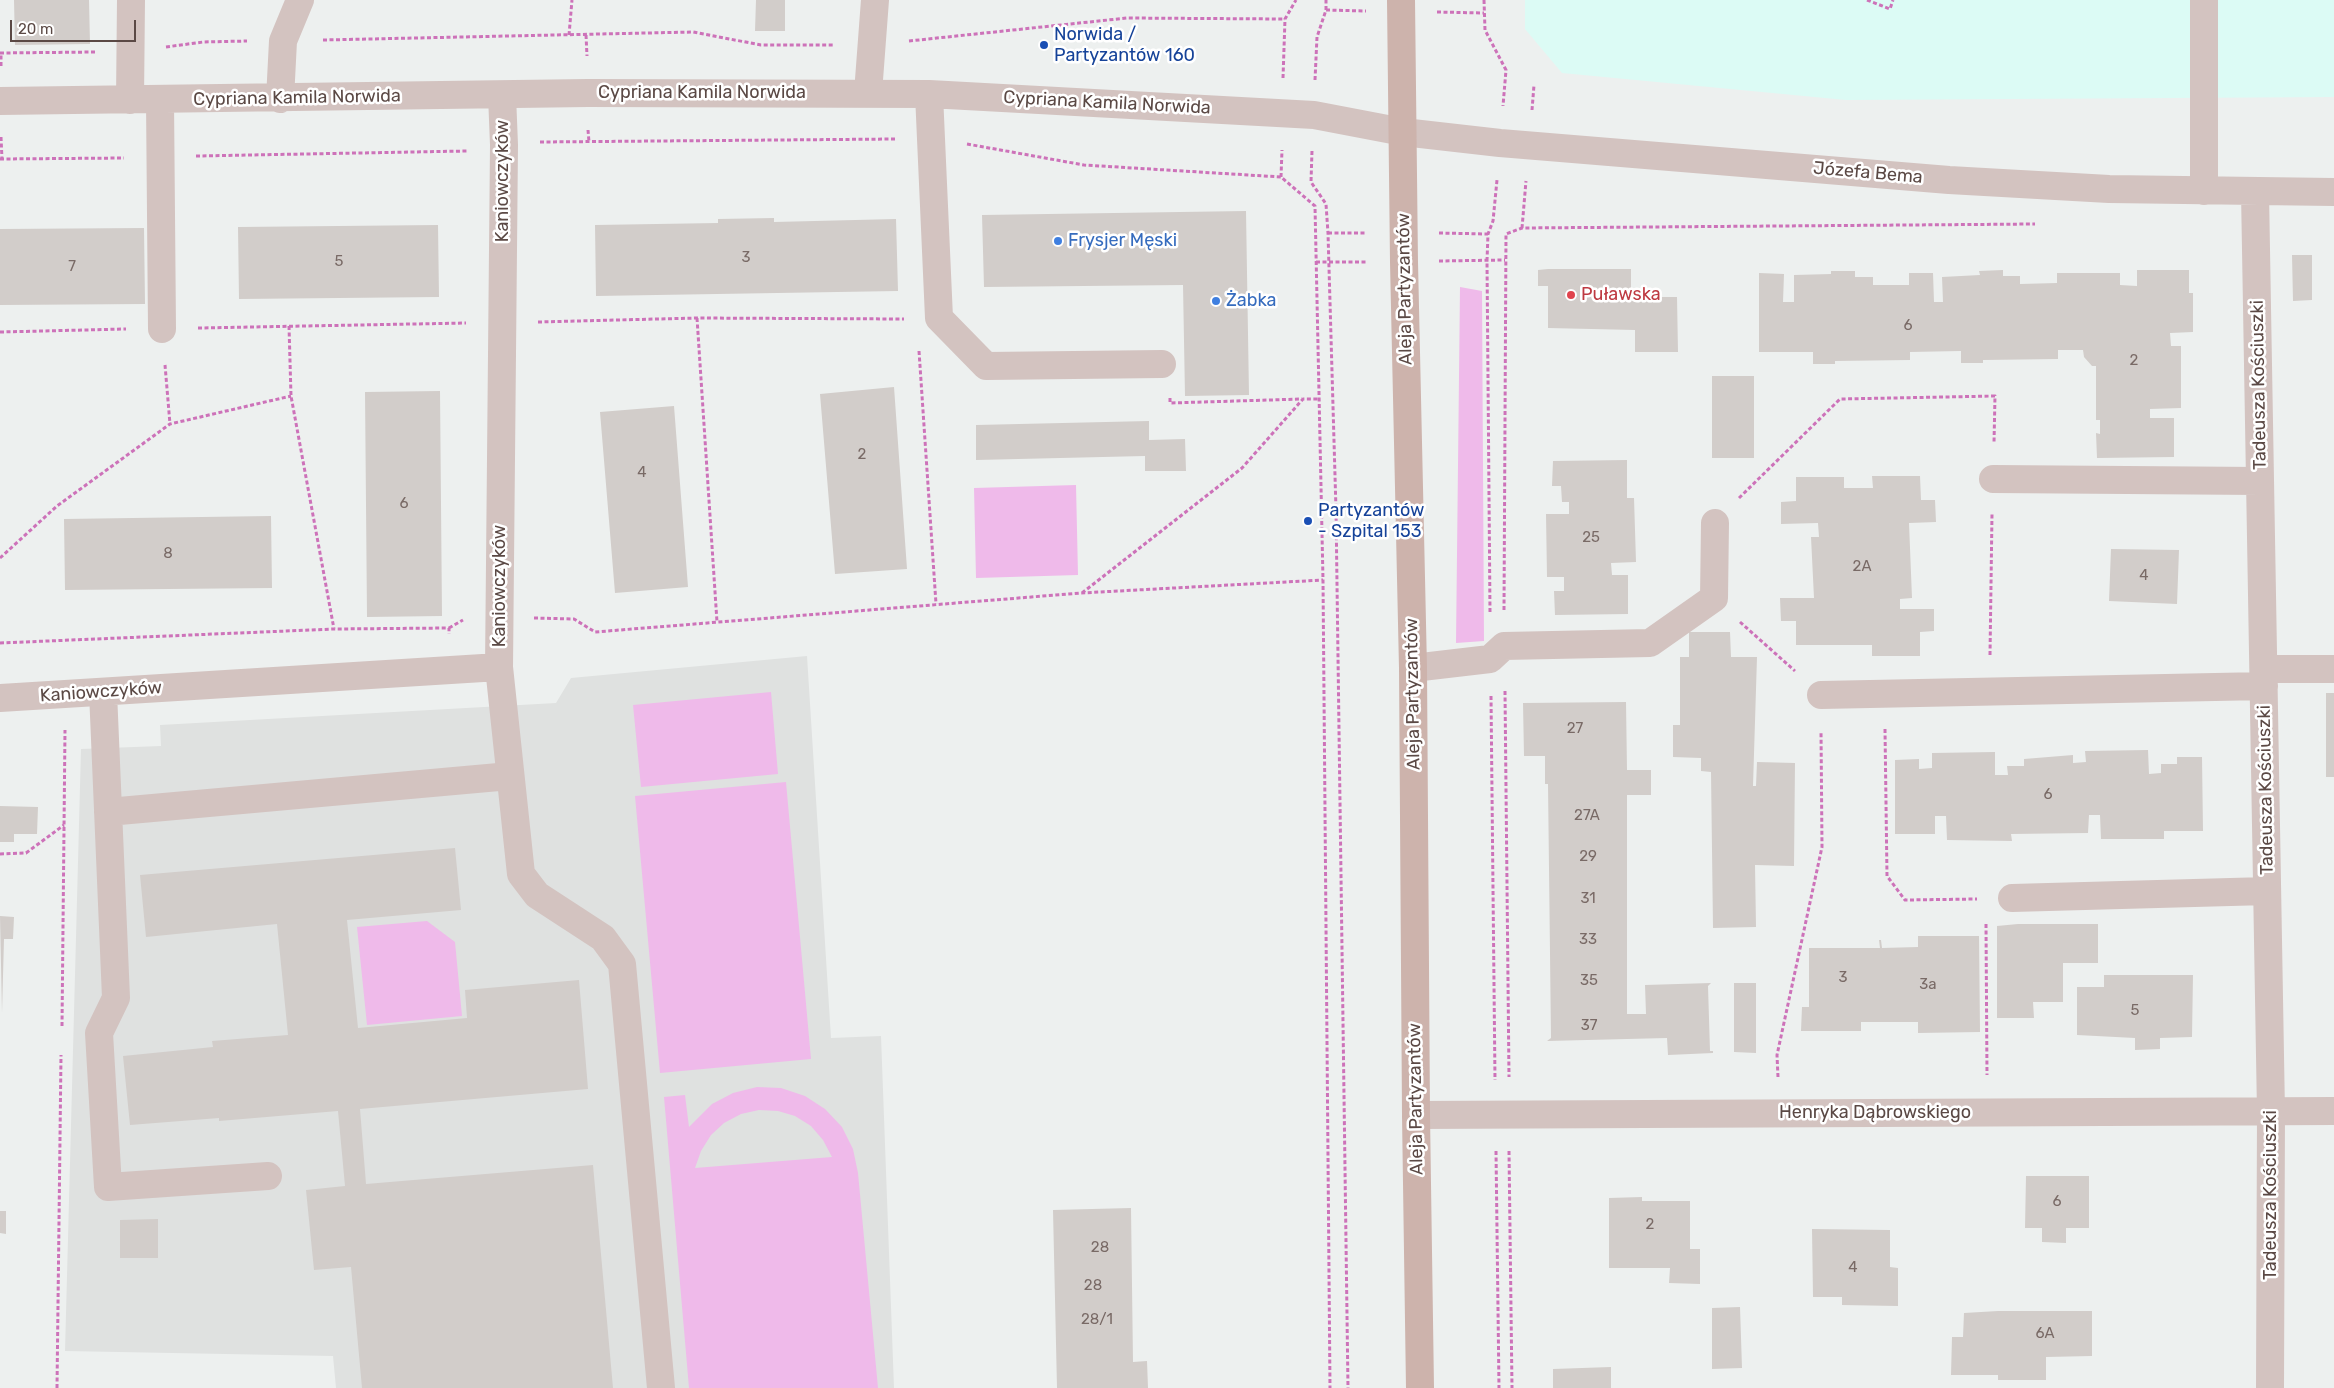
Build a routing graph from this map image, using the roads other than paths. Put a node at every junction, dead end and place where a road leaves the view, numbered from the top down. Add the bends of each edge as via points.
1 (131, 0) edge
2 (300, 0) edge
3 (875, 0) edge
4 (1401, 0) edge
5 (2204, 0) edge
6 (868, 93) junction
7 (929, 94) junction
8 (502, 95) junction
9 (280, 99) junction
10 (130, 100) junction
11 (160, 100) junction
12 (0, 101) edge
13 (1402, 132) junction
14 (2204, 191) junction
15 (2255, 192) junction
16 (2334, 192) edge
17 (162, 329) road end
18 (1162, 364) road end
19 (1993, 480) road end
20 (2260, 481) junction
21 (1714, 523) road end
22 (499, 667) junction
23 (1413, 668) junction
24 (2334, 669) edge
25 (2264, 678) junction
26 (103, 692) junction
27 (1821, 695) road end
28 (0, 698) edge
29 (510, 776) junction
30 (108, 812) junction
31 (2267, 891) junction
32 (2012, 898) road end
33 (2334, 1111) edge
34 (2271, 1112) junction
35 (1416, 1115) junction
36 (268, 1176) dead end
37 (660, 1388) edge
38 (1420, 1388) edge
39 (2270, 1388) edge

1 - 10 street
2 - 9 street via 283,41
3 - 6 street
4 - 13 main road, Aleja Partyzantów
5 - 14 street
6 - 7 street, Cypriana Kamila Norwida
6 - 8 street, Cypriana Kamila Norwida
7 - 13 street, Cypriana Kamila Norwida via 1314,115
7 - 18 street via 940,318 986,366
8 - 9 street, Cypriana Kamila Norwida
8 - 22 street, Kaniowczyków
9 - 11 street, Cypriana Kamila Norwida
10 - 11 street, Cypriana Kamila Norwida
10 - 12 street, Cypriana Kamila Norwida
11 - 17 street
13 - 14 street, Józefa Bema via 1949,180 2109,190
13 - 23 main road, Aleja Partyzantów
14 - 15 street, Józefa Bema
15 - 16 street, Józefa Bema
15 - 20 street, Tadeusza Kościuszki
19 - 20 street
20 - 25 street, Tadeusza Kościuszki
21 - 23 street via 1714,598 1650,643 1504,646 1490,658
22 - 26 street, Kaniowczyków
22 - 29 street
23 - 35 main road, Aleja Partyzantów
24 - 25 street
25 - 27 street
25 - 31 street, Tadeusza Kościuszki
26 - 28 street, Kaniowczyków
26 - 30 street
29 - 30 street
29 - 37 street via 521,874 537,895 603,938 622,964
30 - 36 street via 116,998 99,1032 108,1187
31 - 32 street
31 - 34 street, Tadeusza Kościuszki
33 - 34 street, Henryka Dąbrowskiego
34 - 35 street, Henryka Dąbrowskiego
34 - 39 street, Tadeusza Kościuszki
35 - 38 main road, Aleja Partyzantów

